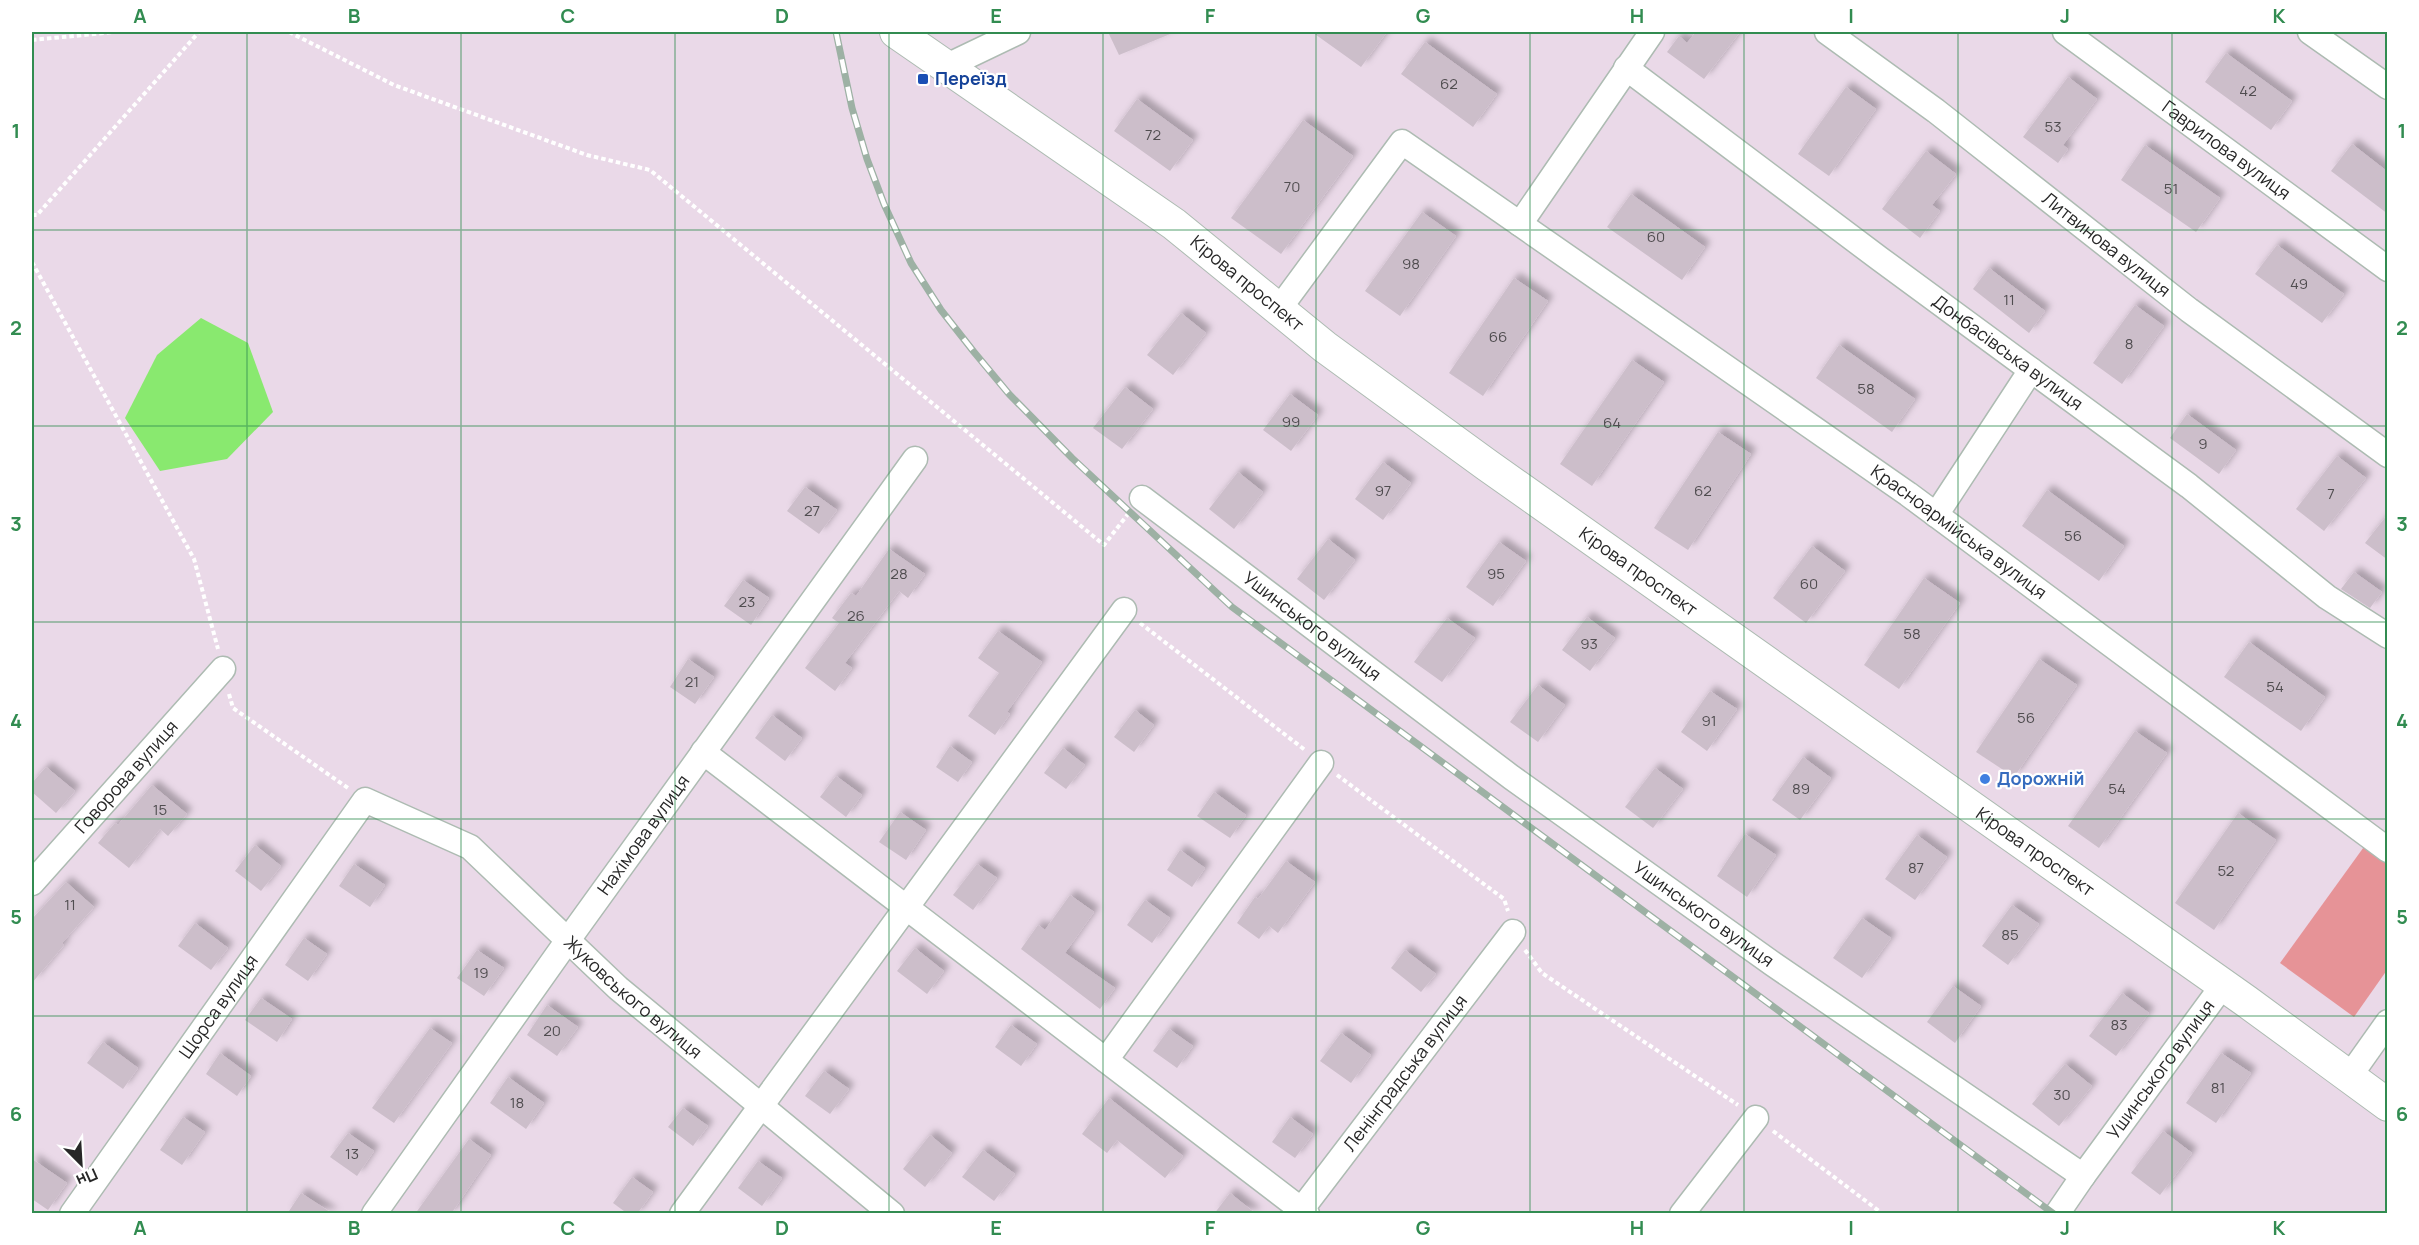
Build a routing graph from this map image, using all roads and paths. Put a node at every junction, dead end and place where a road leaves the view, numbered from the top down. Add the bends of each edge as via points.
1 (115, 32) edge
2 (199, 32) edge
3 (289, 32) edge
4 (896, 32) edge
5 (1018, 32) edge
6 (1652, 32) edge
7 (1827, 32) edge
8 (2065, 32) edge
9 (2310, 32) edge
10 (32, 40) edge
11 (945, 67) junction
12 (1626, 68) junction
13 (2388, 87) edge
14 (32, 215) edge
15 (1520, 224) junction
16 (32, 262) edge
17 (2388, 269) edge
18 (1279, 309) junction
19 (2031, 370) junction
20 (2388, 455) edge
21 (915, 459) dead end
22 (1142, 498) joint
23 (1936, 515) junction
24 (1124, 610) dead end
25 (2388, 636) edge
26 (223, 669) junction
27 (704, 752) junction
28 (1321, 763) dead end
29 (364, 800) junction
30 (2388, 850) edge
31 (32, 883) edge
32 (905, 906) junction
33 (1514, 932) dead end
34 (568, 940) junction
35 (2223, 985) junction
36 (2388, 1022) edge
37 (1106, 1060) junction
38 (2349, 1077) junction
39 (760, 1105) junction
40 (2388, 1105) edge
41 (1756, 1118) dead end
42 (2083, 1176) junction
43 (1302, 1212) edge
44 (72, 1214) edge
45 (374, 1214) edge
46 (682, 1214) edge
47 (892, 1214) edge
48 (1682, 1214) edge
49 (2056, 1214) edge

1 - 10 path
2 - 14 path via 37,215
3 - 22 path via 394,85 587,155 650,170 1104,545
4 - 11 street, Кірова проспект
5 - 11 street
6 - 12 street
7 - 20 street, Литвинова вулиця via 1936,111 2189,310
8 - 17 street, Гаврилова вулиця
9 - 13 street
11 - 18 street, Кірова проспект via 1174,224
12 - 15 street
12 - 19 street, Донбасівська вулиця
15 - 18 street, Красноармійська вулиця via 1402,142
15 - 23 street, Красноармійська вулиця
16 - 26 path via 194,559
18 - 35 street, Кірова проспект via 1487,465
19 - 23 street
19 - 25 street, Донбасівська вулиця via 2189,486 2327,597
21 - 27 street, Нахімова вулиця
22 - 42 street, Ушинського вулиця via 1511,777 1773,964
23 - 30 street, Красноармійська вулиця
24 - 32 street
26 - 29 path via 233,708
26 - 31 street, Говорова вулиця
27 - 32 street
27 - 34 street, Нахімова вулиця
28 - 37 street
29 - 34 street, Жуковського вулиця via 470,847
29 - 44 street, Щорса вулиця
32 - 37 street
32 - 39 street
33 - 43 street, Ленінградська вулиця
34 - 39 street, Жуковського вулиця via 618,988
34 - 45 street, Нахімова вулиця
35 - 38 street, Кірова проспект
35 - 42 street, Ушинського вулиця
36 - 38 street
37 - 43 street
38 - 40 street, Кірова проспект
39 - 46 street
39 - 47 street, Жуковського вулиця
41 - 48 street
42 - 49 street

